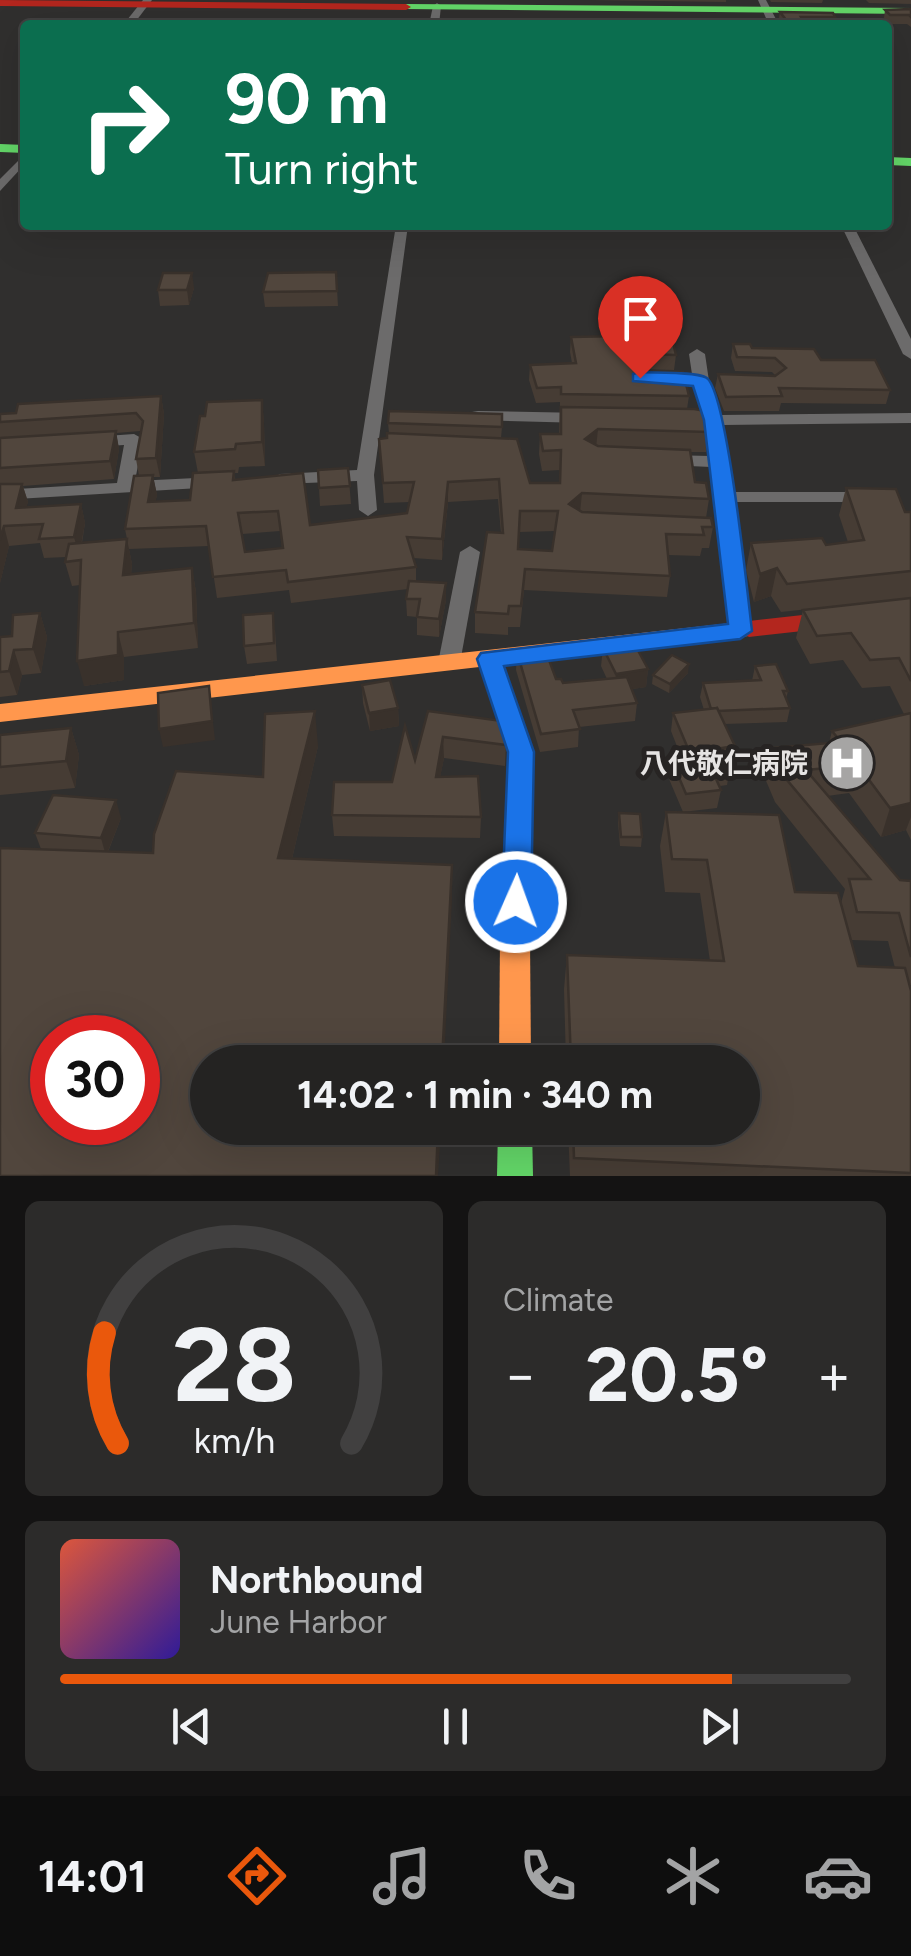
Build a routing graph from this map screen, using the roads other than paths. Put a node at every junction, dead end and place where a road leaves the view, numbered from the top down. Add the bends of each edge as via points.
1 (146, 1) edge
2 (0, 3) edge
3 (411, 3) edge
4 (911, 10) edge
5 (767, 11) edge
6 (436, 16) edge
7 (20, 163) edge
8 (0, 187) edge
9 (401, 230) edge
10 (849, 230) edge
11 (697, 354) dead end
12 (911, 354) edge
13 (376, 414) junction
14 (396, 414) edge
15 (456, 416) edge
16 (595, 418) edge
17 (911, 418) edge
18 (654, 419) edge
19 (714, 420) junction
20 (77, 443) edge
21 (650, 459) edge
22 (720, 462) junction
23 (365, 475) junction
24 (125, 487) junction
25 (0, 495) edge
26 (726, 497) junction
27 (891, 497) edge
28 (368, 510) dead end
29 (470, 552) dead end
30 (911, 611) edge
31 (740, 631) junction
32 (490, 659) junction
33 (449, 664) junction
34 (0, 713) edge
35 (516, 939) joint
36 (515, 1045) edge
37 (515, 1145) edge
38 (514, 1176) edge

1 - 2 street
1 - 3 street
3 - 6 street
4 - 5 street
5 - 6 street
7 - 8 street
9 - 13 street
10 - 12 street
11 - 19 street
13 - 14 street
13 - 23 street via 380,444
15 - 16 street
17 - 19 street
18 - 19 street
19 - 22 street
20 - 24 street via 134,439
21 - 22 street
22 - 26 street
23 - 24 street
23 - 28 street
24 - 25 street
26 - 27 street
26 - 31 street via 718,529
29 - 33 street
30 - 31 street
31 - 32 street
32 - 33 street
32 - 35 street via 521,752
33 - 34 street
35 - 36 street
37 - 38 street

